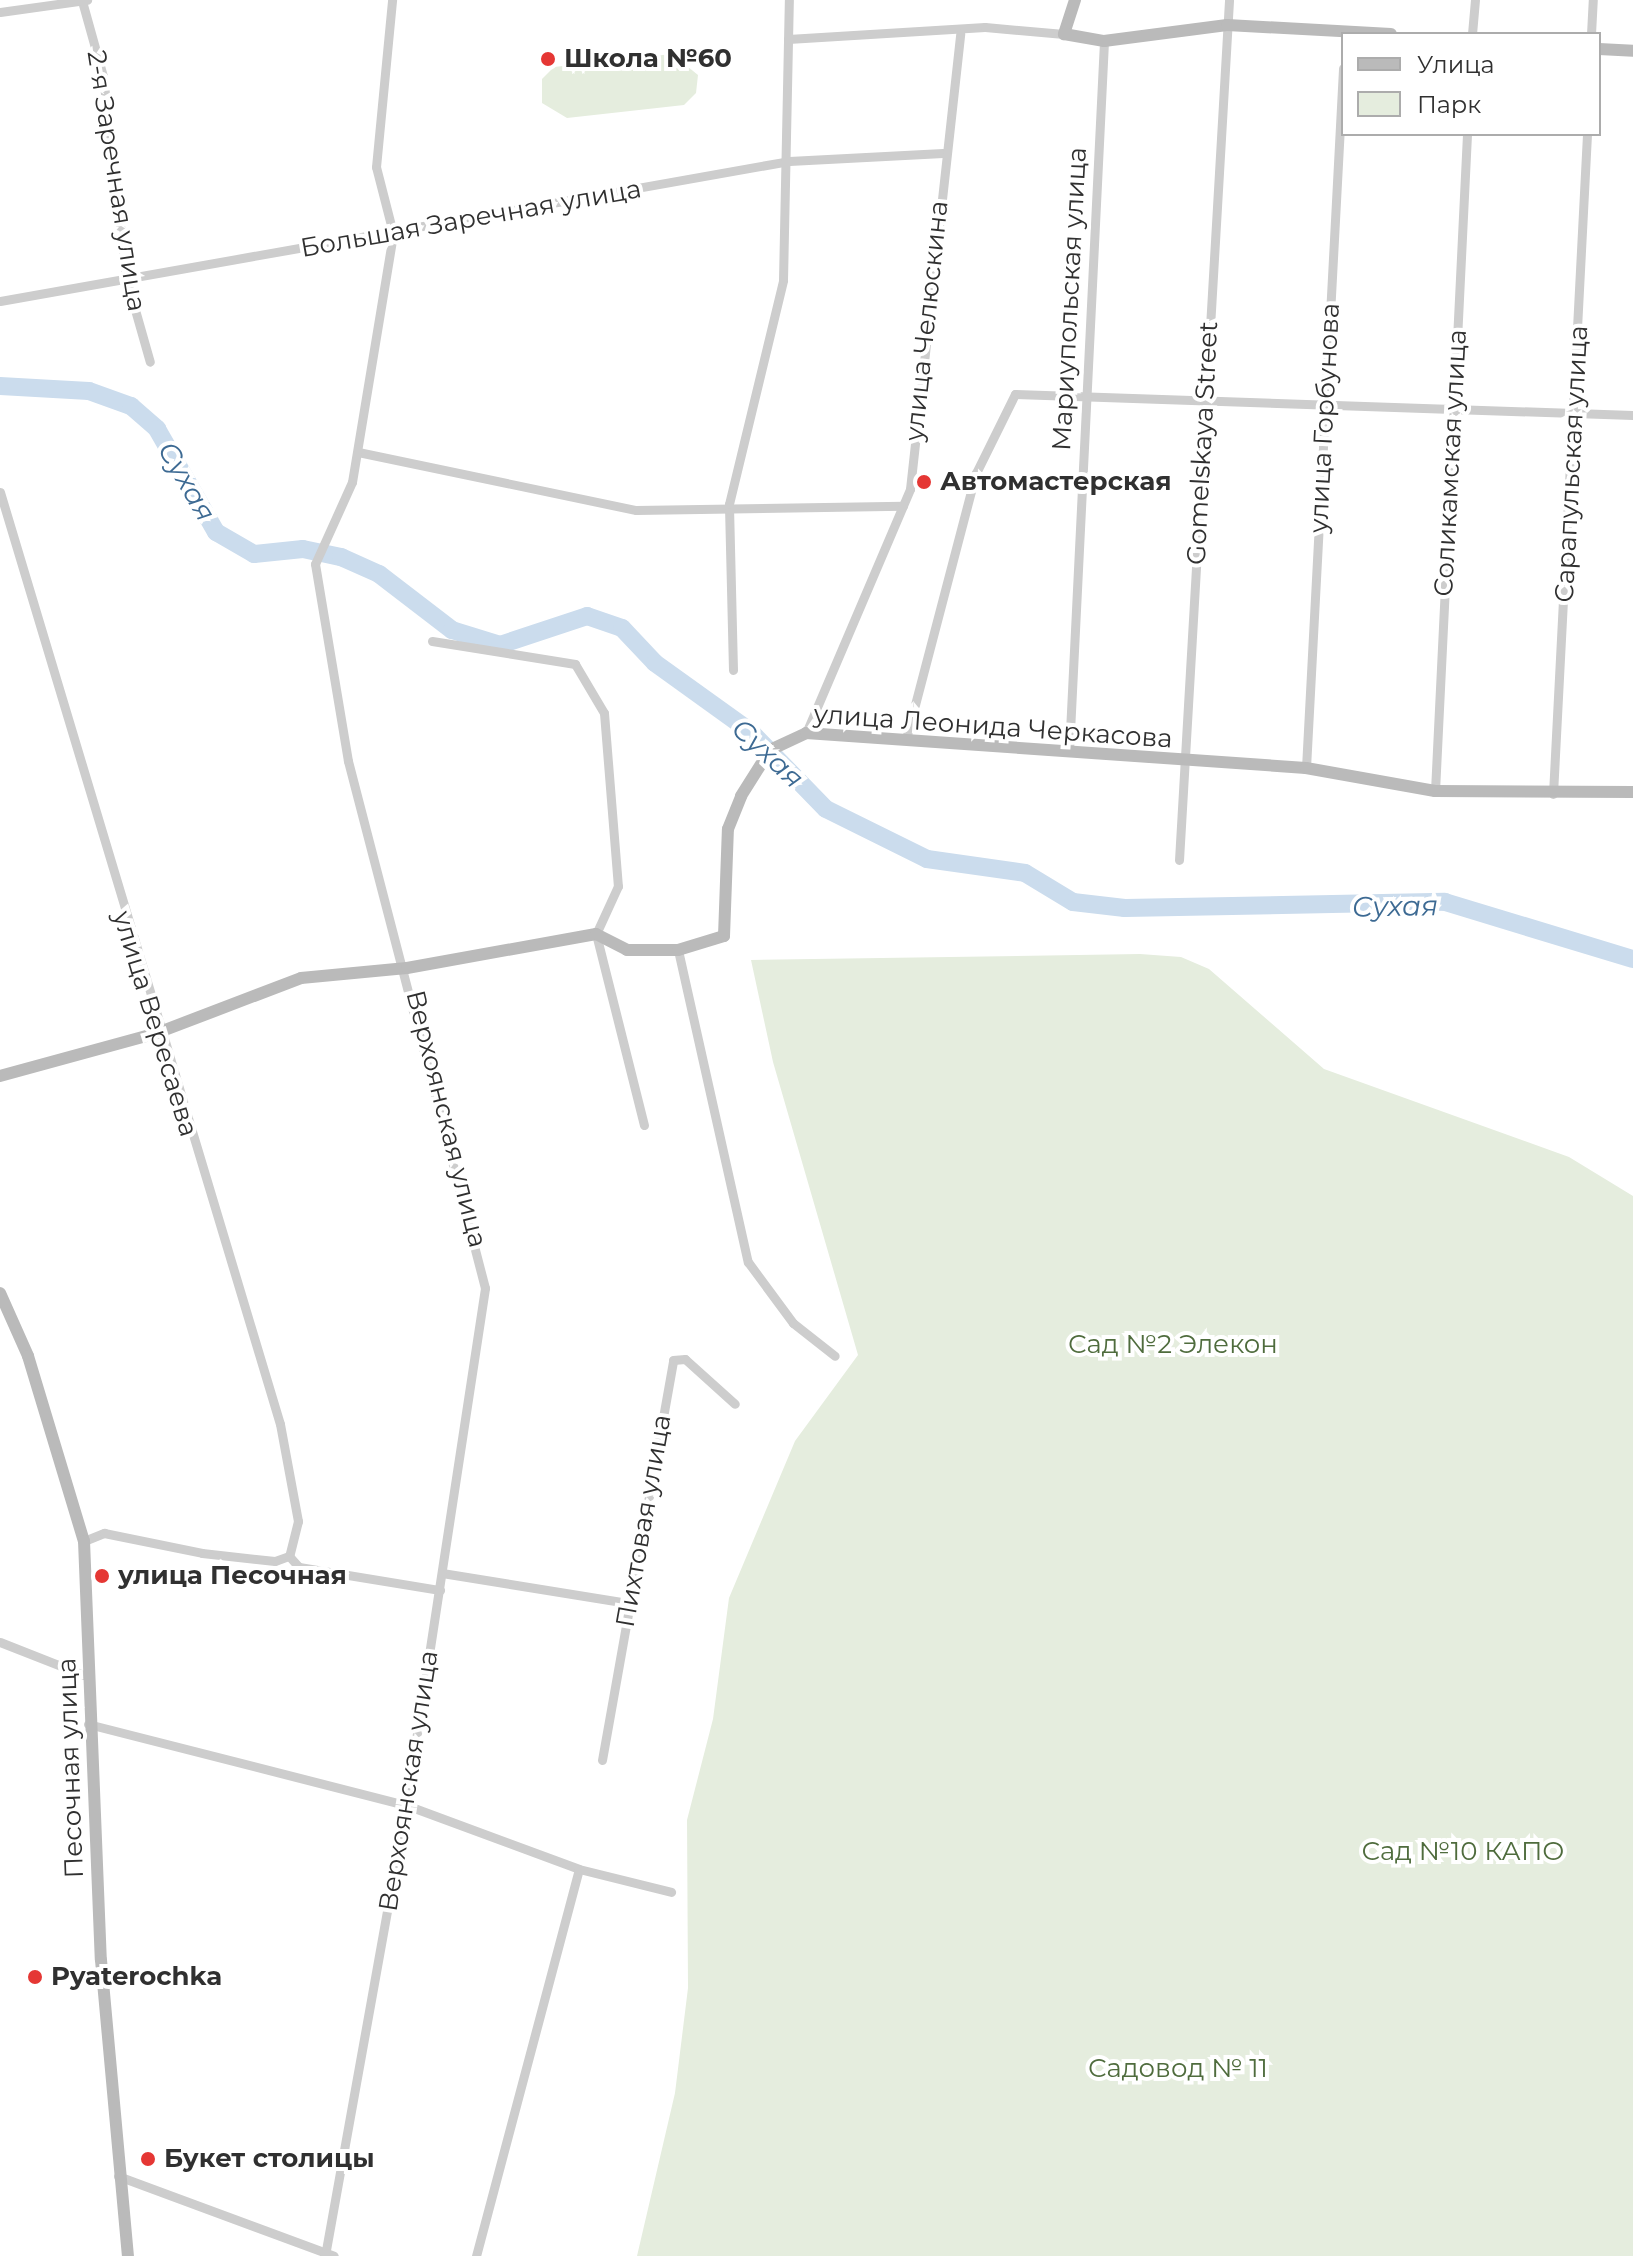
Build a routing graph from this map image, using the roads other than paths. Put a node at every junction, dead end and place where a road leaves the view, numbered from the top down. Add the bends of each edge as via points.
1 (84, 0) edge
2 (391, 0) edge
3 (789, 0) edge
4 (1075, 0) edge
5 (1229, 0) edge
6 (1475, 0) edge
7 (1593, 0) edge
8 (32, 1) edge
9 (14, 4) edge
10 (0, 12) edge
11 (1227, 25) junction
12 (1472, 32) edge
13 (1591, 32) edge
14 (1341, 33) edge
15 (960, 34) junction
16 (1064, 34) junction
17 (788, 39) junction
18 (1104, 41) junction
19 (1601, 49) edge
20 (1633, 51) edge
21 (1341, 107) edge
22 (1467, 136) edge
23 (1587, 136) edge
24 (943, 153) junction
25 (789, 161) junction
26 (393, 233) junction
27 (126, 278) junction
28 (0, 301) edge
29 (150, 362) dead end
30 (1089, 392) junction
31 (1206, 396) junction
32 (1326, 401) junction
33 (1454, 406) junction
34 (1576, 410) junction
35 (1633, 415) edge
36 (358, 452) junction
37 (0, 492) edge
38 (729, 504) junction
39 (903, 506) junction
40 (432, 641) dead end
41 (733, 670) dead end
42 (806, 733) junction
43 (906, 739) junction
44 (1069, 752) junction
45 (1186, 762) junction
46 (1306, 768) junction
47 (1435, 791) junction
48 (1633, 792) edge
49 (1553, 794) junction
50 (1179, 860) dead end
51 (596, 934) junction
52 (678, 950) junction
53 (407, 968) junction
54 (157, 1033) junction
55 (0, 1076) edge
56 (644, 1125) dead end
57 (0, 1293) edge
58 (835, 1356) dead end
59 (735, 1404) dead end
60 (84, 1541) junction
61 (289, 1556) junction
62 (442, 1573) junction
63 (440, 1590) junction
64 (628, 1603) junction
65 (0, 1642) edge
66 (89, 1677) junction
67 (88, 1724) junction
68 (602, 1760) dead end
69 (406, 1805) junction
70 (579, 1869) junction
71 (671, 1892) dead end
72 (118, 2176) junction
73 (330, 2253) edge
74 (128, 2256) edge
75 (476, 2256) edge

1 - 8 street, 2-я Заречная улица
1 - 27 street, 2-я Заречная улица via 103,76
2 - 26 street, Верхоянская улица via 376,167
3 - 17 street
4 - 16 street
5 - 11 street, Gomelskaya Street
6 - 12 street
7 - 13 street
8 - 9 street, 2-я Заречная улица
9 - 10 street, 2-я Заречная улица
11 - 14 street
11 - 18 street
11 - 31 street, Gomelskaya Street
15 - 16 street via 985,27
15 - 17 street
15 - 24 street, улица Челюскина
16 - 18 street
17 - 25 street
18 - 30 street, Мариупольская улица
19 - 20 street
21 - 32 street, улица Горбунова
22 - 33 street, Соликамская улица
23 - 34 street, Сарапульская улица
24 - 25 street, Большая Заречная улица
24 - 39 street, улица Челюскина via 940,254
25 - 26 street, Большая Заречная улица
25 - 38 street via 783,280
26 - 27 street, Большая Заречная улица
26 - 36 street, Верхоянская улица
27 - 28 street, Большая Заречная улица
27 - 29 street, 2-я Заречная улица
30 - 31 street
30 - 43 street via 1015,394 976,473
30 - 44 street, Мариупольская улица
31 - 32 street
31 - 45 street, Gomelskaya Street
32 - 33 street
32 - 46 street, улица Горбунова
33 - 34 street
33 - 47 street, Соликамская улица
34 - 35 street
34 - 49 street, Сарапульская улица
36 - 38 street via 636,510
36 - 53 street, Верхоянская улица via 315,564 348,761
37 - 54 street, улица Вересаева
38 - 39 street
38 - 41 street
39 - 42 street, улица Челюскина
40 - 51 street via 575,664 604,713 618,886
42 - 43 street, улица Леонида Черкасова
42 - 52 street, улица Леонида Черкасова via 783,742 763,760 728,829 724,936
43 - 44 street, улица Леонида Черкасова
44 - 45 street, улица Леонида Черкасова
45 - 46 street, улица Леонида Черкасова
45 - 50 street, Gomelskaya Street
46 - 47 street, улица Леонида Черкасова
47 - 49 street, улица Леонида Черкасова
48 - 49 street, улица Леонида Черкасова
51 - 52 street, улица Леонида Черкасова via 627,950
51 - 53 street
51 - 56 street
52 - 58 street via 748,1262 793,1323
53 - 54 street via 301,978
53 - 62 street, Верхоянская улица via 485,1288
54 - 55 street
54 - 61 street, улица Вересаева via 280,1424 298,1521
57 - 60 street, Песочная улица via 28,1356
59 - 64 street, Пихтовая улица via 685,1359 673,1360
60 - 61 street via 104,1533 202,1553 275,1561
60 - 66 street, Песочная улица
61 - 63 street via 299,1567
62 - 63 street, Верхоянская улица
62 - 64 street
63 - 69 street, Верхоянская улица
64 - 68 street, Пихтовая улица
65 - 66 street
66 - 67 street, Песочная улица
67 - 69 street
67 - 72 street, Песочная улица
69 - 70 street
69 - 73 street, Верхоянская улица
70 - 71 street
70 - 75 street
72 - 73 street
72 - 74 street, Песочная улица

